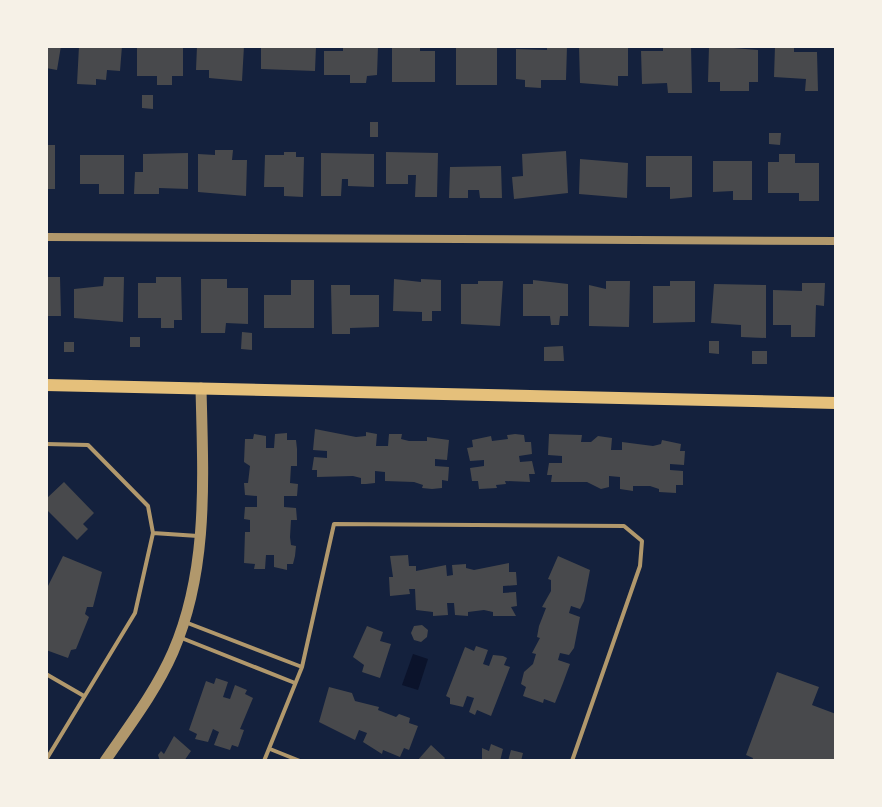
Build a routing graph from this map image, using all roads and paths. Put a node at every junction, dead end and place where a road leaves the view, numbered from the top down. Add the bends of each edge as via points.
1 (46, 237) edge
2 (836, 241) edge
3 (46, 385) edge
4 (201, 388) junction
5 (836, 403) edge
6 (46, 444) edge
7 (153, 533) junction
8 (200, 536) junction
9 (184, 621) junction
10 (179, 637) junction
11 (302, 667) junction
12 (46, 674) edge
13 (295, 683) junction
14 (84, 696) junction
15 (270, 749) junction
16 (46, 760) edge
17 (105, 761) edge
18 (264, 761) edge
19 (300, 761) edge
20 (572, 761) edge

1 - 2 street
3 - 4 main road
4 - 5 main road
4 - 8 street
6 - 7 lane via 88,445 148,506
7 - 8 lane
7 - 14 lane via 135,613
8 - 9 street via 199,565
9 - 10 street
9 - 11 lane
10 - 13 lane
10 - 17 street via 157,682
11 - 13 lane
11 - 20 lane via 334,524 624,526 642,541 640,566
12 - 14 lane
13 - 15 lane
14 - 16 lane
15 - 18 lane
15 - 19 lane

